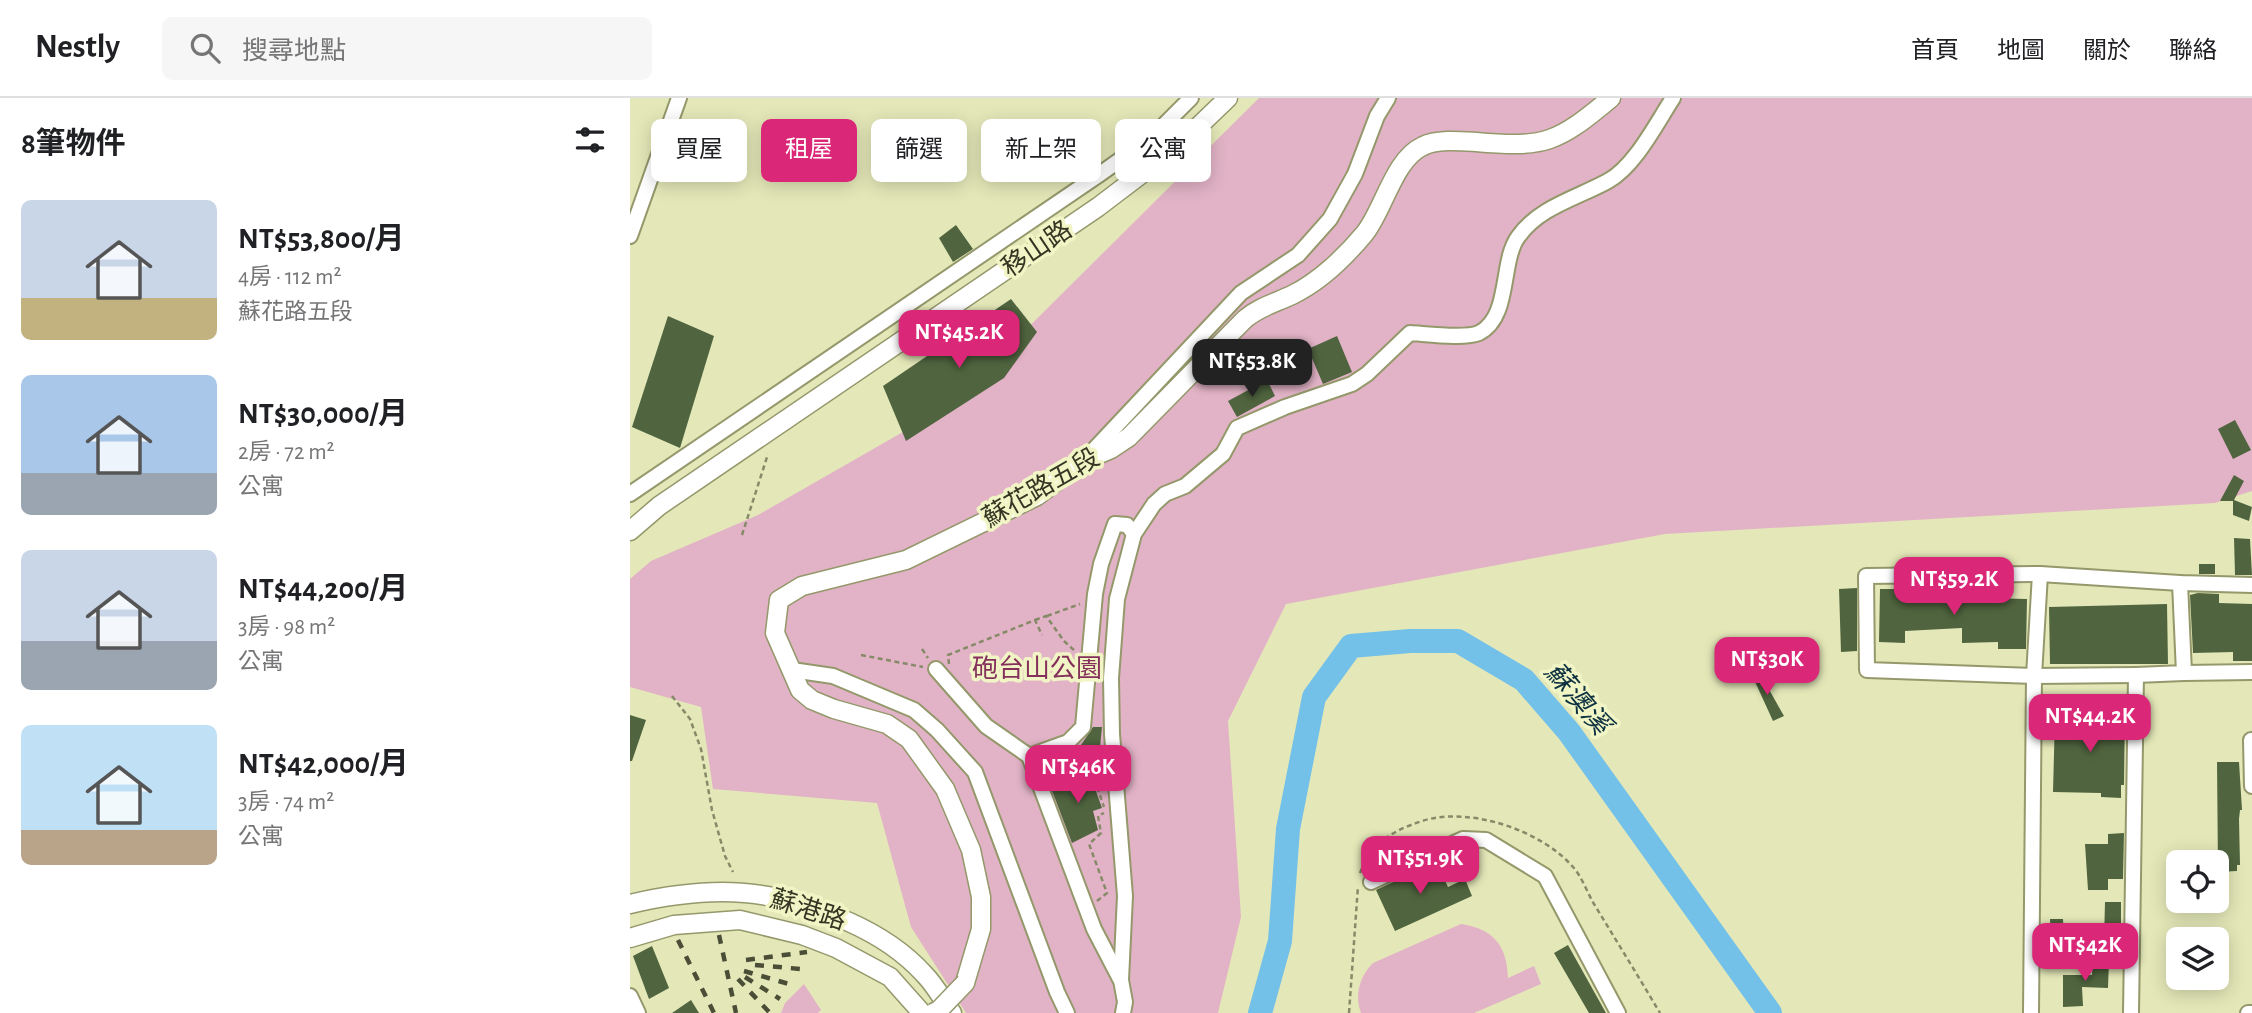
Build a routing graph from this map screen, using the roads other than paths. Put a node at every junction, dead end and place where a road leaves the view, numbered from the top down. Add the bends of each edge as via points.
1 (679, 98) edge
2 (1191, 98) edge
3 (1228, 98) edge
4 (1388, 98) edge
5 (1611, 98) edge
6 (1673, 98) edge
7 (630, 236) edge
8 (1083, 461) junction
9 (630, 495) edge
10 (630, 531) edge
11 (1134, 534) junction
12 (2040, 574) junction
13 (2180, 583) junction
14 (2252, 585) edge
15 (936, 669) road end
16 (792, 670) junction
17 (2252, 672) edge
18 (2184, 673) junction
19 (2034, 676) junction
20 (2136, 676) junction
21 (2251, 740) edge
22 (1029, 756) junction
23 (2252, 786) edge
24 (1371, 883) dead end
25 (630, 905) edge
26 (630, 938) edge
27 (1121, 981) junction
28 (630, 996) edge
29 (638, 1013) edge
30 (922, 1013) edge
31 (933, 1013) edge
32 (952, 1013) edge
33 (1067, 1013) edge
34 (1123, 1013) edge
35 (1618, 1013) edge
36 (2031, 1013) edge
37 (2132, 1013) edge

1 - 7 street
2 - 9 street via 1152,137 1100,174
3 - 10 main road, 移山路 via 1177,147 1098,207 659,506
4 - 8 street via 1330,219 1298,255 1241,293
5 - 8 main road, 蘇花路五段 via 1566,134 1544,142 1464,141 1419,148 1406,159 1366,232 1332,265 1308,286 1257,309 1129,437
6 - 11 street via 1629,163 1609,181 1573,196 1517,237 1507,262 1501,304 1488,326 1478,333 1410,333 1352,384 1237,428 1223,454 1185,486 1166,494
8 - 16 main road, 蘇花路五段 via 1037,496 906,560 802,586 779,600 775,633
11 - 22 street via 1127,525 1115,524 1101,564 1083,727 1068,742
11 - 27 street via 1117,599 1111,678 1125,896
12 - 13 street
12 - 19 street
12 - 19 street via 1866,576 1867,670
13 - 14 street
13 - 18 street
15 - 22 street via 986,726
16 - 31 main road, 蘇花路五段, bridge via 800,690 812,700 887,724 909,739 945,789 971,850 981,897 981,929 965,983
16 - 33 street via 833,676 914,710 975,772
17 - 18 street
18 - 20 street
19 - 20 street
19 - 36 street
20 - 37 street
21 - 23 street
22 - 27 street via 1094,929
24 - 35 street via 1462,839 1486,840 1545,876
25 - 32 main road, 蘇港路 via 675,894 728,891 804,903 895,948 924,974
26 - 30 main road, 蘇港路 via 674,925 740,920 802,935 890,977
27 - 34 street
28 - 29 street

